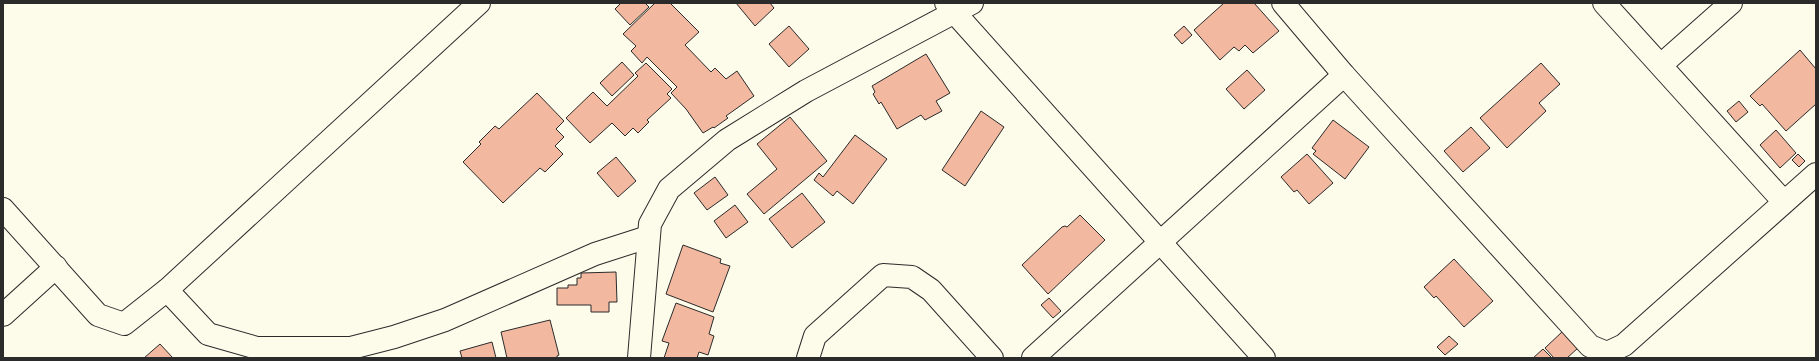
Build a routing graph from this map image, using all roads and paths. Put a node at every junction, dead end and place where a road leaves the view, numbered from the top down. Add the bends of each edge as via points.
1 (479, 3) edge
2 (1283, 3) edge
3 (1604, 3) edge
4 (1731, 3) edge
5 (957, 6) edge
6 (1661, 65) junction
7 (1344, 75) junction
8 (1816, 174) edge
9 (1784, 202) junction
10 (3, 209) edge
11 (648, 237) junction
12 (1160, 242) junction
13 (56, 267) junction
14 (167, 290) junction
15 (3, 315) edge
16 (300, 353) edge
17 (639, 358) edge
18 (808, 358) edge
19 (992, 358) edge
20 (1033, 358) edge
21 (1264, 358) edge

1 - 14 street
2 - 7 street
3 - 6 street
4 - 6 street
5 - 11 street via 806,91 727,140 669,189 650,224
5 - 12 street
6 - 9 street
7 - 9 street via 1590,346 1607,353 1624,345
7 - 12 street
8 - 9 street
10 - 13 street
11 - 16 street via 595,254 445,320 394,338 351,348
11 - 17 street
12 - 20 street
12 - 21 street
13 - 14 street via 98,315 124,324
13 - 15 street
14 - 16 street via 208,334 257,348
18 - 19 street via 815,336 883,275 912,277 931,290

